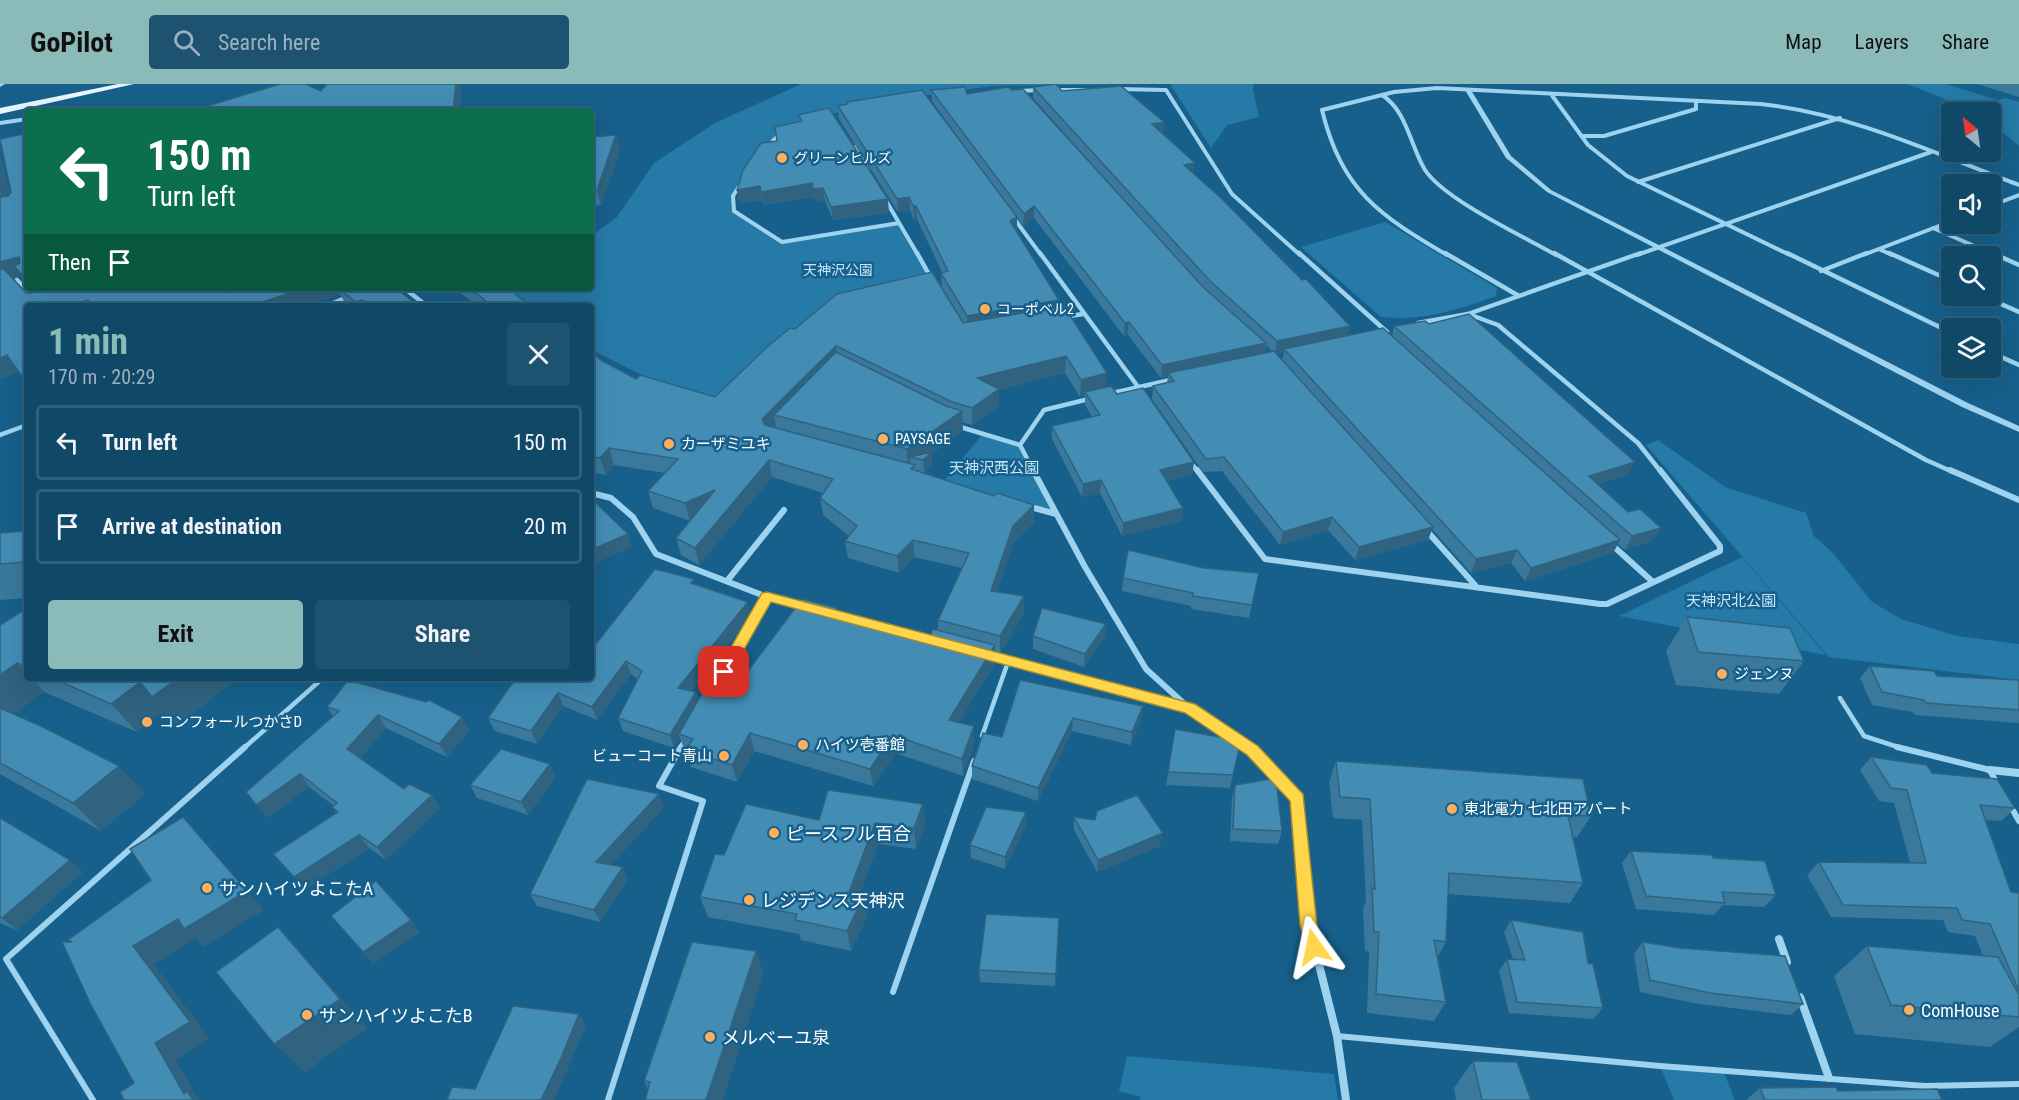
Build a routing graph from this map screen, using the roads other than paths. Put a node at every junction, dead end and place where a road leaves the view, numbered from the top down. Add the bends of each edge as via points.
1 (130, 84) edge
2 (1090, 89) edge
3 (1114, 89) edge
4 (1468, 90) junction
5 (1010, 91) edge
6 (1021, 91) junction
7 (1551, 94) junction
8 (1382, 95) junction
9 (1028, 99) edge
10 (1696, 101) junction
11 (0, 111) edge
12 (1841, 118) junction
13 (24, 119) edge
14 (0, 123) edge
15 (786, 130) edge
16 (1581, 136) junction
17 (850, 142) edge
18 (763, 152) edge
19 (1930, 152) junction
20 (744, 178) edge
21 (875, 182) edge
22 (1638, 182) junction
23 (2019, 185) edge
24 (881, 192) edge
25 (2019, 195) edge
26 (2001, 202) edge
27 (1009, 213) edge
28 (899, 223) junction
29 (1723, 224) junction
30 (1941, 225) edge
31 (1933, 228) junction
32 (1656, 248) junction
33 (1879, 249) junction
34 (2019, 265) edge
35 (1821, 271) junction
36 (1587, 272) junction
37 (24, 277) edge
38 (1941, 277) edge
39 (17, 280) junction
40 (9, 283) edge
41 (935, 285) edge
42 (24, 288) edge
43 (27, 291) edge
44 (408, 291) edge
45 (352, 295) edge
46 (1519, 296) junction
47 (38, 303) edge
48 (333, 303) edge
49 (423, 303) edge
50 (2001, 304) edge
51 (2019, 312) edge
52 (1083, 314) junction
53 (1468, 314) junction
54 (1059, 318) edge
55 (1413, 324) edge
56 (1941, 328) edge
57 (1395, 329) edge
58 (1387, 332) junction
59 (1388, 343) edge
60 (2001, 357) edge
61 (2019, 364) edge
62 (1183, 377) edge
63 (1138, 387) junction
64 (1152, 406) edge
65 (950, 424) edge
66 (24, 425) edge
67 (2019, 429) edge
68 (0, 435) edge
69 (1020, 445) junction
70 (1185, 454) edge
71 (594, 494) edge
72 (2019, 500) edge
73 (1022, 505) edge
74 (784, 510) dead end
75 (1056, 514) junction
76 (1421, 524) edge
77 (1609, 542) edge
78 (727, 581) junction
79 (1653, 582) junction
80 (1475, 585) junction
81 (767, 597) junction
82 (812, 608) edge
83 (976, 653) edge
84 (1008, 662) junction
85 (320, 681) edge
86 (1840, 698) dead end
87 (705, 706) edge
88 (1190, 708) junction
89 (687, 736) edge
90 (981, 739) edge
91 (978, 750) edge
92 (1990, 770) junction
93 (2019, 773) edge
94 (2001, 790) edge
95 (2007, 801) edge
96 (2019, 821) edge
97 (1779, 939) dead end
98 (3, 958) edge
99 (1790, 971) edge
100 (893, 992) dead end
101 (1798, 993) edge
102 (1337, 1036) junction
103 (1829, 1078) junction
104 (2019, 1084) edge
105 (93, 1100) edge
106 (608, 1100) edge
107 (1346, 1100) edge

1 - 11 main road
2 - 6 street
3 - 58 street via 1166,90 1232,194
4 - 7 street
4 - 8 street via 1427,89
4 - 32 street via 1502,148 1526,175
5 - 6 street
6 - 9 street
7 - 10 street
7 - 16 street
8 - 36 street via 1394,103 1421,164 1440,186 1463,203
8 - 46 street via 1322,110 1335,153 1352,183 1395,221
10 - 12 street via 1778,105
10 - 16 street via 1696,109 1604,136
12 - 19 street
12 - 22 street
13 - 14 street
15 - 18 street via 776,135
16 - 22 street via 1602,158
17 - 21 street
19 - 23 street
19 - 29 street
20 - 28 street via 733,196 734,211 782,242
22 - 29 street
24 - 28 street
25 - 26 street
27 - 52 street
28 - 41 street
29 - 32 street
29 - 35 street
30 - 31 street
31 - 33 street
31 - 34 street
32 - 36 street
32 - 67 street
33 - 35 street
33 - 38 street
35 - 56 street
36 - 46 street
36 - 72 street via 1926,460
37 - 39 street
39 - 40 street
39 - 42 street
43 - 47 street
44 - 49 street
45 - 48 street
46 - 53 street
50 - 51 street
52 - 54 street
52 - 63 street
53 - 55 street
53 - 79 street via 1498,325 1638,443 1720,546 1720,551
57 - 58 street
58 - 59 street via 1380,335
60 - 61 street
62 - 63 street
63 - 64 street
63 - 69 street via 1044,410
65 - 69 street
66 - 68 street
69 - 75 street
70 - 80 street via 1265,559
71 - 78 street via 611,498 633,518 656,554
73 - 75 street
74 - 78 street
75 - 88 street via 1146,669
76 - 80 street
77 - 79 street
78 - 81 street
79 - 80 street via 1607,604
81 - 82 street
81 - 87 lane
83 - 84 street
84 - 88 street
84 - 90 lane
85 - 98 lane
86 - 92 lane via 1864,736 1922,755
88 - 102 street via 1252,750 1298,799 1308,925
89 - 106 lane via 659,786 703,801
91 - 100 lane
92 - 93 street
92 - 94 lane
95 - 96 lane
97 - 99 street
98 - 105 lane
101 - 103 street
102 - 103 lane
102 - 107 street
103 - 104 lane via 1927,1089

